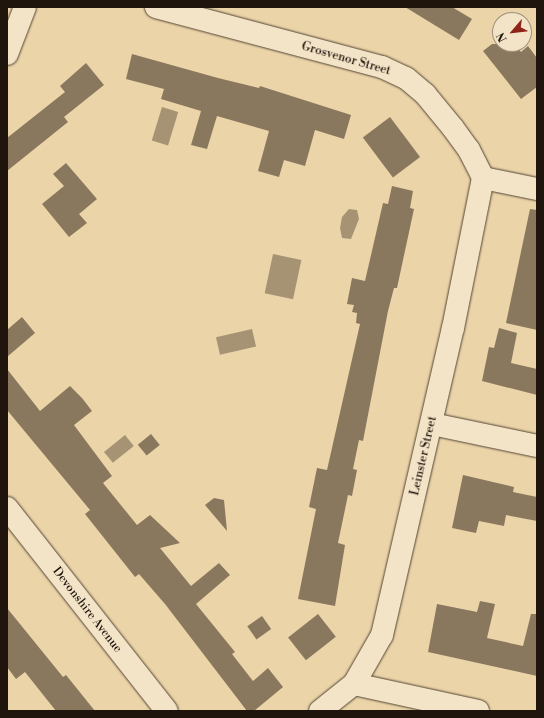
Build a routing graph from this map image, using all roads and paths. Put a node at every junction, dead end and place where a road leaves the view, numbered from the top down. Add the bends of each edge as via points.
1 (25, 7) edge
2 (156, 7) edge
3 (7, 54) edge
4 (483, 178) junction
5 (537, 189) edge
6 (432, 424) junction
7 (537, 446) edge
8 (7, 508) edge
9 (354, 684) junction
10 (168, 711) edge
11 (320, 711) edge
12 (478, 711) edge

1 - 3 street
2 - 4 street, Grosvenor Street via 382,67 406,78 425,94 453,128 469,150
4 - 5 street
4 - 6 street, Leinster Street
6 - 7 street
6 - 9 street, Leinster Street via 382,635
8 - 10 street, Devonshire Avenue
9 - 11 street, Leinster Street
9 - 12 street

